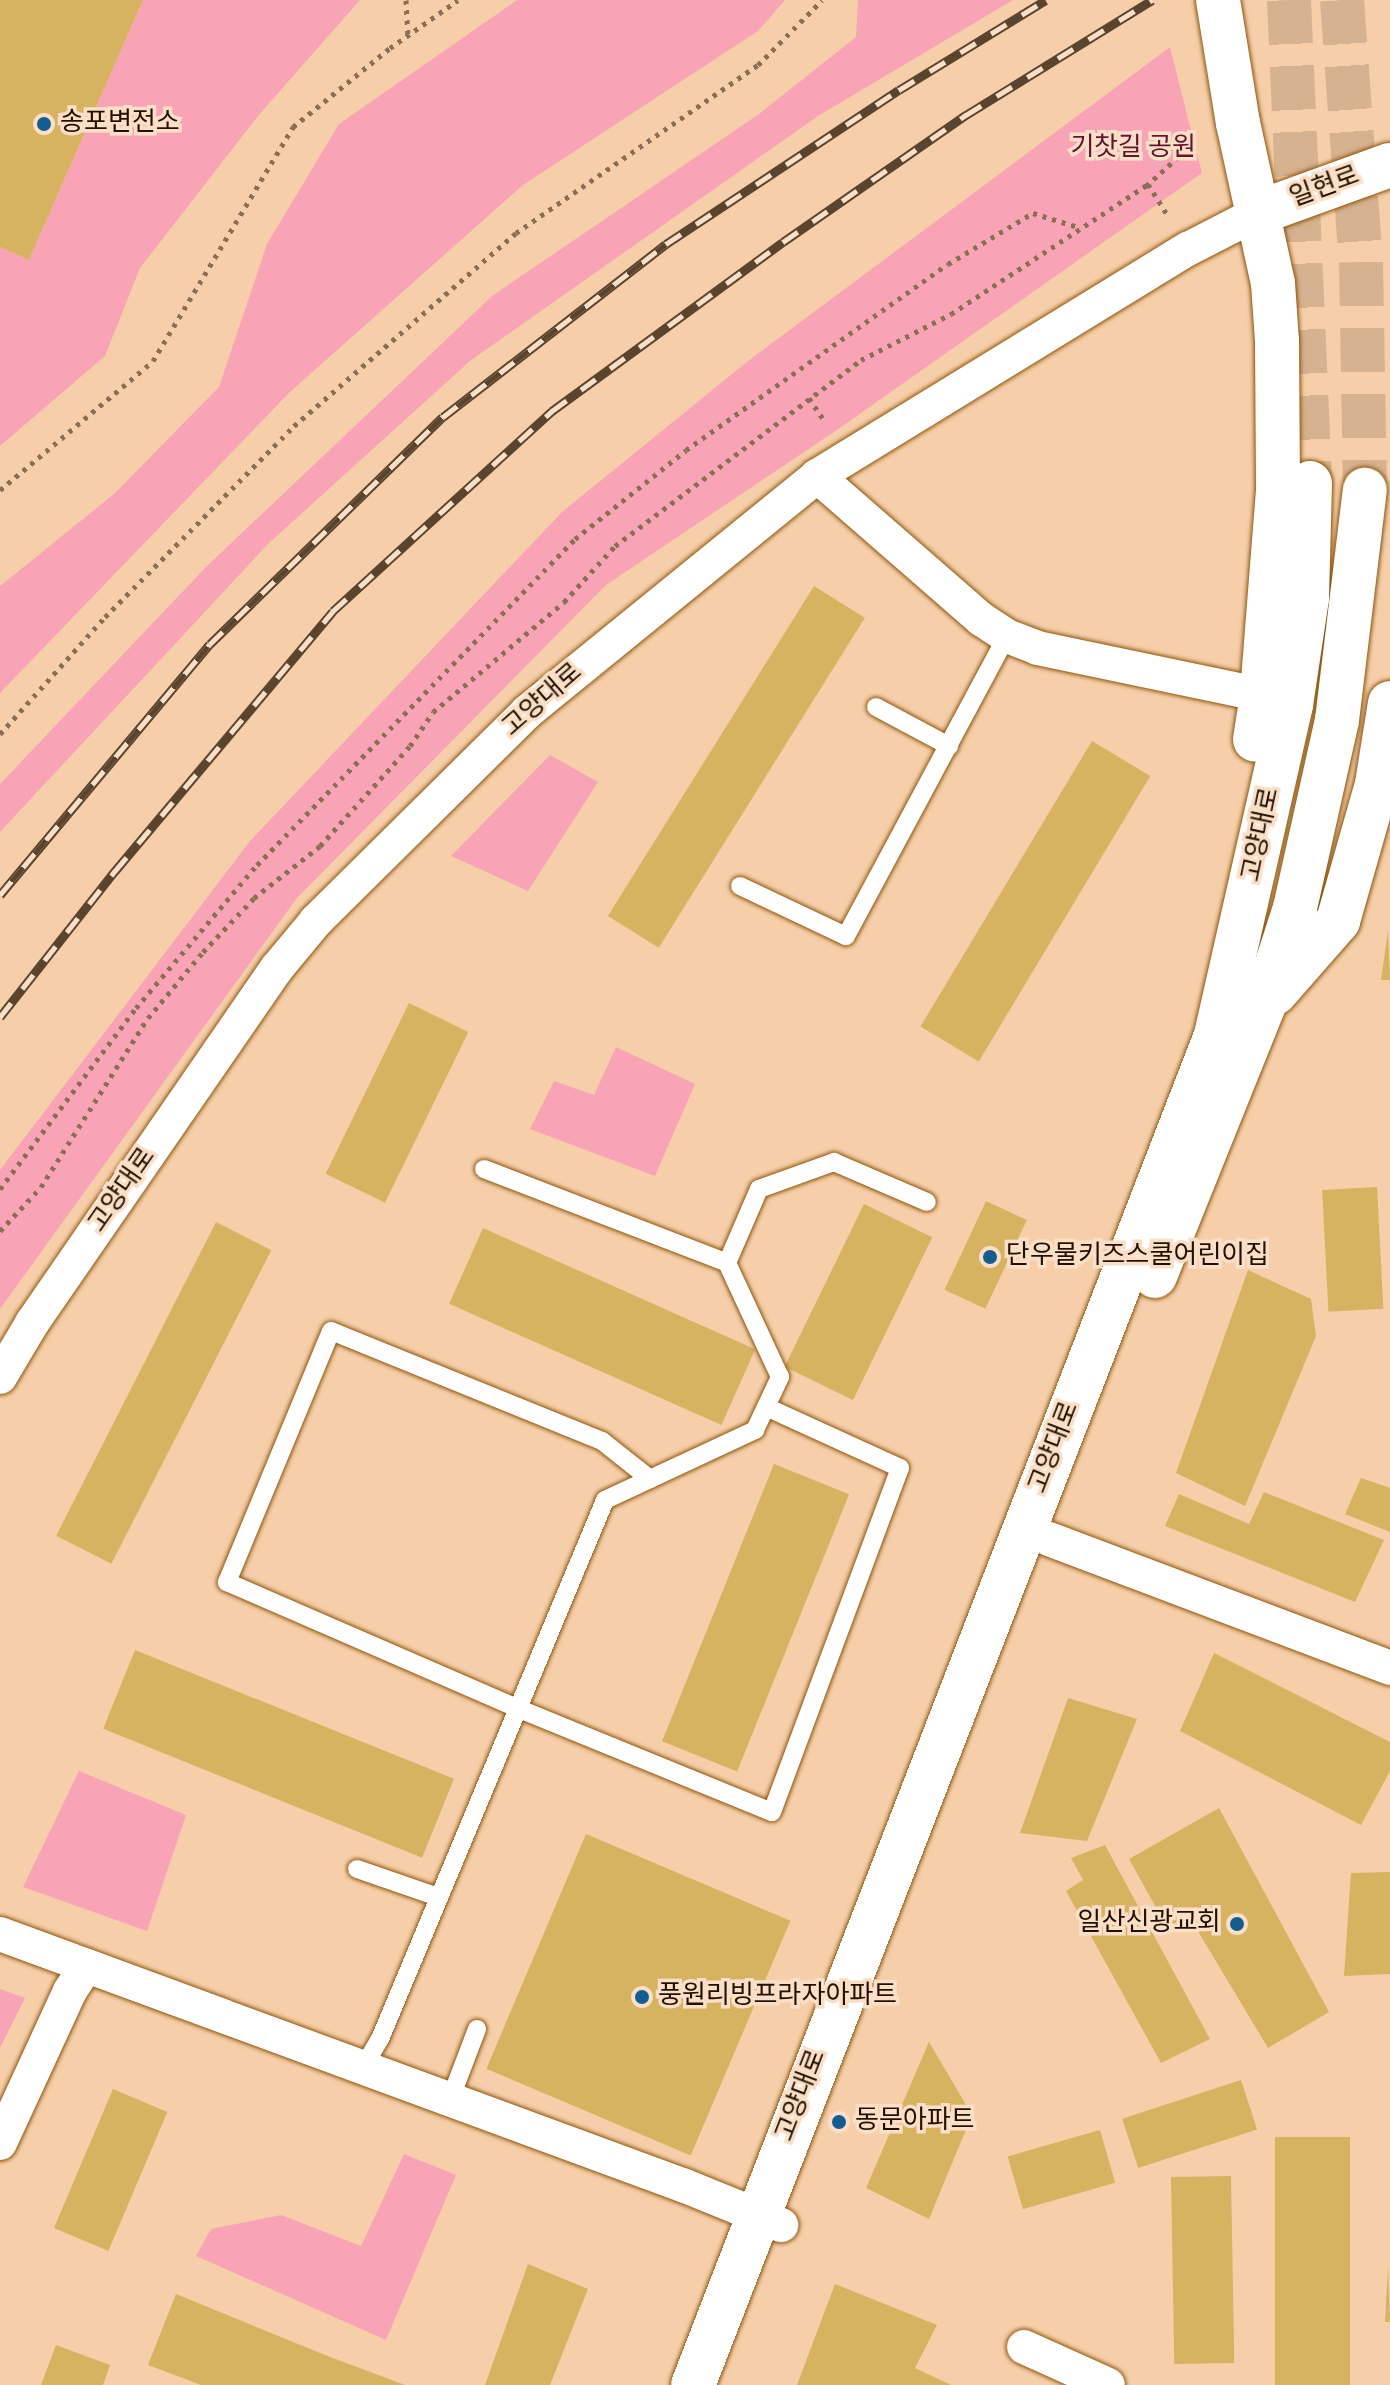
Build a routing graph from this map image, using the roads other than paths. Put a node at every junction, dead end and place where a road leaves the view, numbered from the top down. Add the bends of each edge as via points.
1 (1218, 0) edge
2 (1390, 165) edge
3 (1260, 212) junction
4 (817, 476) junction
5 (1310, 483) tunnel mouth
6 (1365, 490) tunnel mouth
7 (1007, 636) junction
8 (1262, 695) junction
9 (1390, 703) edge
10 (876, 707) dead end
11 (949, 746) junction
12 (740, 886) dead end
13 (1246, 1000) junction
14 (484, 1169) dead end
15 (927, 1202) dead end
16 (727, 1263) junction
17 (0, 1377) edge
18 (766, 1407) junction
19 (650, 1479) junction
20 (1049, 1539) junction
21 (1390, 1668) edge
22 (517, 1708) junction
23 (357, 1869) dead end
24 (438, 1897) junction
25 (0, 1934) edge
26 (86, 1966) junction
27 (477, 2029) dead end
28 (363, 2068) junction
29 (450, 2100) junction
30 (0, 2143) edge
31 (769, 2220) junction
32 (1024, 2347) dead end
33 (693, 2385) edge
34 (720, 2385) edge
35 (1108, 2385) edge

1 - 3 main road via 1238,123
2 - 3 main road, 일현로
3 - 4 street, 고양대로 via 1188,249
3 - 8 main road via 1275,312 1278,476
4 - 7 street
4 - 17 street, 고양대로 via 527,712 316,921 258,994
5 - 13 main road, 고양대로 via 1307,598
6 - 13 main road, 고양대로 via 1337,720 1295,908
7 - 8 street via 1038,648
7 - 11 lane
8 - 13 main road via 1221,926
9 - 13 main road via 1377,784 1338,921
10 - 11 lane
11 - 12 lane via 846,936
13 - 20 main road, 고양대로
13 - 31 main road, 고양대로 via 1211,1049
14 - 16 lane
15 - 16 lane via 834,1162 759,1189
16 - 18 lane via 780,1377
18 - 19 lane via 755,1430
18 - 22 lane via 900,1468 772,1812
19 - 22 lane via 605,1500
19 - 22 lane via 602,1441 331,1331 227,1582
20 - 21 street
20 - 31 main road, 고양대로
22 - 24 lane
23 - 24 lane
24 - 28 lane
25 - 26 street
26 - 28 street
26 - 30 street
27 - 29 lane
28 - 29 street
29 - 31 street
31 - 33 main road, 고양대로
31 - 34 main road, 고양대로
32 - 35 street

